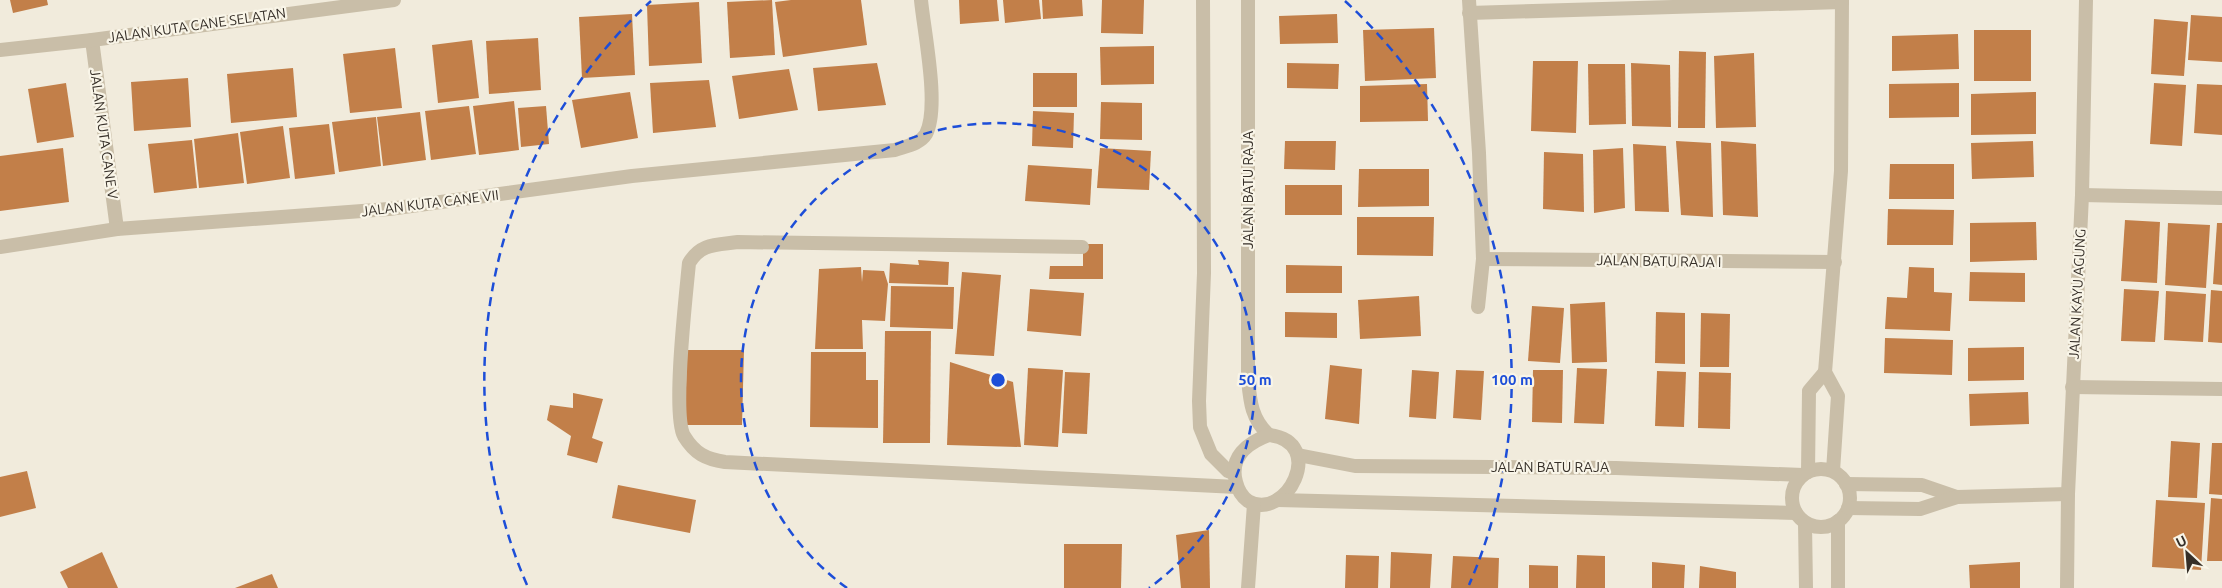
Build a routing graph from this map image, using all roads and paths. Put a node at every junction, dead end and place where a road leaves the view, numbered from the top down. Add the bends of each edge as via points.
1 (394, 0) edge
2 (920, 0) edge
3 (1203, 0) edge
4 (1248, 0) edge
5 (2086, 0) edge
6 (1842, 1) edge
7 (306, 5) edge
8 (1469, 7) edge
9 (92, 40) junction
10 (0, 50) edge
11 (2082, 195) junction
12 (2222, 198) edge
13 (117, 229) junction
14 (0, 247) edge
15 (1082, 247) dead end
16 (1483, 259) junction
17 (1835, 262) junction
18 (1478, 307) dead end
19 (1825, 372) junction
20 (2072, 387) junction
21 (2222, 389) edge
22 (1269, 435) junction
23 (1298, 455) junction
24 (1833, 471) junction
25 (1233, 473) junction
26 (1806, 473) junction
27 (1846, 484) junction
28 (1237, 487) junction
29 (2068, 494) junction
30 (1956, 497) junction
31 (1278, 500) junction
32 (1254, 504) junction
33 (1848, 508) junction
34 (1800, 518) junction
35 (1838, 521) junction
36 (1248, 588) edge
37 (1806, 588) edge
38 (1838, 588) edge
39 (2067, 588) edge

1 - 7 street, JALAN KUTA CANE SELATAN
2 - 13 street, JALAN KUTA CANE VII via 932,104 925,135 916,143 896,150 632,176 389,209
3 - 25 street via 1204,273 1200,427 1211,454 1228,472
4 - 22 street, JALAN BATU RAJA via 1248,379 1250,406
5 - 11 street, JALAN KAYU AGUNG
6 - 8 street
6 - 17 street via 1841,171
7 - 9 street, JALAN KUTA CANE SELATAN
8 - 16 street
9 - 10 street, JALAN KUTA CANE SELATAN
9 - 13 street, JALAN KUTA CANE V
11 - 12 street
11 - 20 street, JALAN KAYU AGUNG
13 - 14 street, JALAN KUTA CANE VII
15 - 28 street via 738,242 699,250 689,263 680,379 683,435 702,457 725,462
16 - 17 street, JALAN BATU RAJA I
16 - 18 street
17 - 19 street
19 - 24 street via 1838,396
19 - 26 street via 1809,391
20 - 21 street
20 - 29 street, JALAN KAYU AGUNG
22 - 23 street via 1282,437 1293,445
22 - 25 street via 1248,445 1237,458
23 - 26 street, JALAN BATU RAJA via 1355,466
23 - 31 street via 1293,484
24 - 26 street via 1820,469
24 - 27 street
25 - 28 street
26 - 34 street via 1792,492 1792,503
27 - 30 street via 1922,485
27 - 33 street via 1850,496
28 - 32 street via 1242,497
29 - 30 street
29 - 39 street, JALAN KAYU AGUNG
30 - 33 street via 1920,509
31 - 32 street via 1264,506
31 - 34 street
32 - 36 street
33 - 35 street
34 - 35 street via 1821,527
34 - 37 street
35 - 38 street

